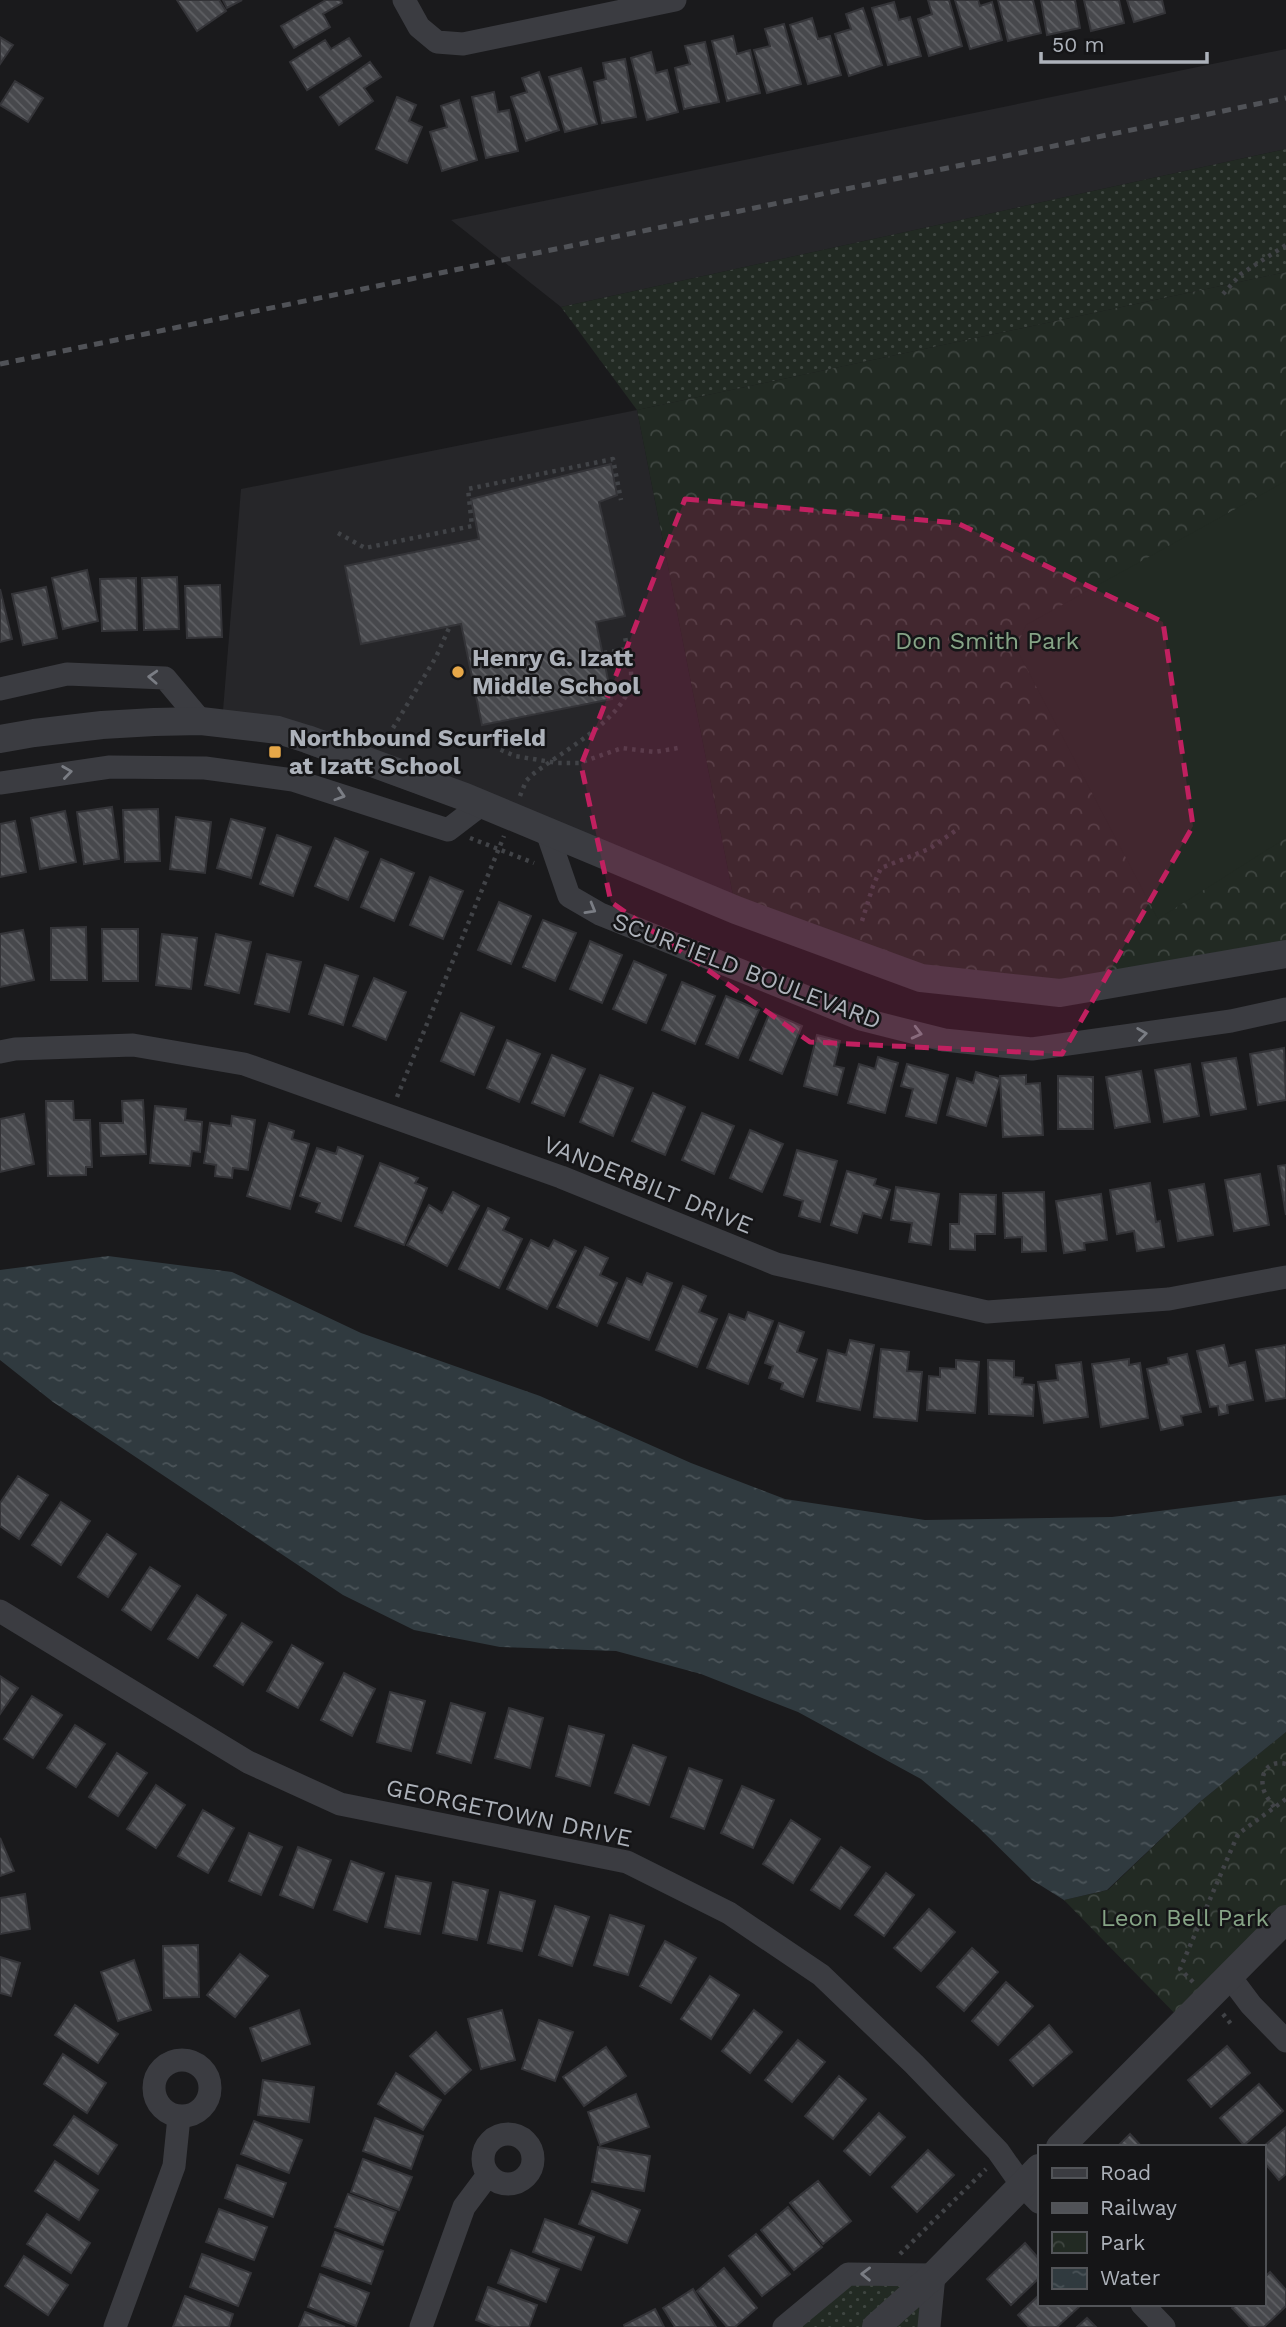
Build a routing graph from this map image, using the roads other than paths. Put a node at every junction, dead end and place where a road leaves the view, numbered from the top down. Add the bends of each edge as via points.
1 (404, 0) edge
2 (675, 0) edge
3 (0, 689) edge
4 (201, 721) junction
5 (0, 740) edge
6 (0, 783) edge
7 (482, 804) junction
8 (547, 832) junction
9 (1286, 954) edge
10 (1286, 1009) edge
11 (0, 1052) edge
12 (1286, 1277) edge
13 (0, 1611) edge
14 (1280, 1933) edge
15 (1230, 1978) junction
16 (1286, 2041) edge
17 (179, 2117) dead end
18 (1062, 2145) edge
19 (488, 2175) dead end
20 (1034, 2185) edge
21 (934, 2275) junction
22 (1144, 2306) edge
23 (115, 2327) edge
24 (421, 2327) edge
25 (783, 2327) edge
26 (876, 2327) edge
27 (929, 2327) edge
28 (1164, 2327) edge

1 - 2 street via 419,27 437,42 463,44
4 -> 3 street via 165,678 67,674
4 - 5 street via 102,725
4 - 7 street via 249,725 307,739
6 -> 7 street via 110,767 205,768 293,780 448,830
7 - 8 street
8 - 9 street via 736,910 920,978 1060,993
8 -> 10 street, SCURFIELD BOULEVARD via 569,896 600,914 861,1019 944,1040 1032,1049
11 - 12 street, VANDERBILT DRIVE via 133,1045 244,1063 561,1177 776,1264 987,1312 1169,1299
13 - 20 street, GEORGETOWN DRIVE via 248,1762 340,1804 627,1862 729,1913 821,1975
14 - 15 street
15 - 16 street
15 - 18 street
17 - 23 street via 174,2166
19 - 24 street via 464,2207
20 - 21 street
21 -> 25 street via 848,2274
21 - 26 street
21 - 27 street
22 - 28 street

